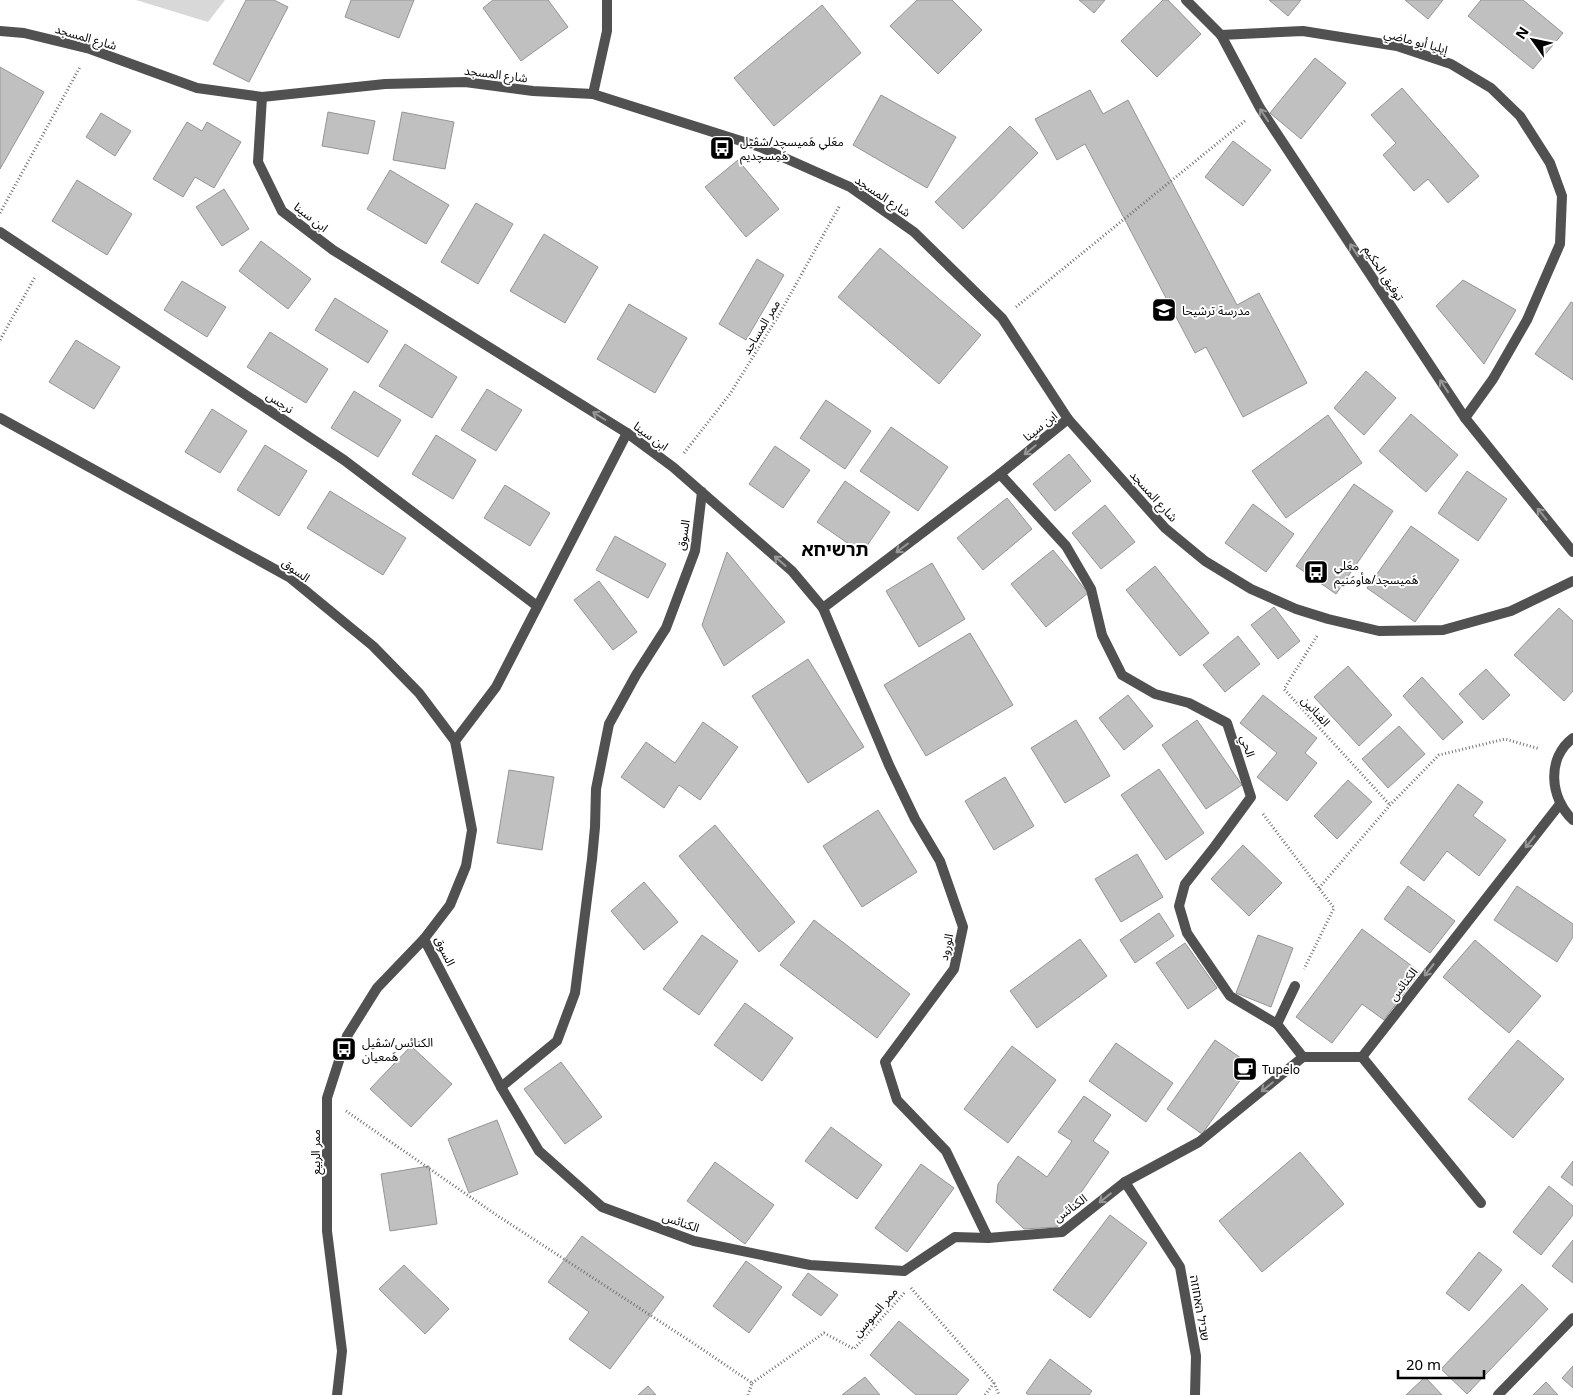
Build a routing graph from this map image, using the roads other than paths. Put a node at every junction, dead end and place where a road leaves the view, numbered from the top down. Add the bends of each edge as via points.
1 (607, 0) edge
2 (1186, 0) edge
3 (0, 31) edge
4 (1222, 36) junction
5 (593, 94) junction
6 (262, 96) junction
7 (0, 232) edge
8 (0, 418) edge
9 (1465, 418) junction
10 (1068, 419) junction
11 (627, 434) junction
12 (1000, 474) junction
13 (702, 492) junction
14 (1573, 552) edge
15 (1573, 581) edge
16 (537, 606) junction
17 (823, 608) junction
18 (1573, 738) edge
19 (455, 741) junction
20 (1560, 804) junction
21 (1573, 820) edge
22 (424, 939) junction
23 (1295, 986) road end
24 (1276, 1024) junction
25 (1303, 1057) junction
26 (1362, 1057) junction
27 (501, 1087) junction
28 (1125, 1182) junction
29 (1481, 1203) dead end
30 (988, 1238) junction
31 (1573, 1318) edge
32 (337, 1395) edge
33 (1195, 1395) edge
34 (1498, 1395) edge

1 - 5 street via 607,31
2 - 4 street, توفيق الحكيم
3 - 6 street, شارع المسجد via 90,48 197,88
9 -> 4 street, توفيق الحكيم via 1260,108
4 - 9 street, إيليا أبو ماضي via 1302,31 1397,46 1451,64 1490,88 1520,116 1550,164 1562,196 1560,244 1527,320 1494,379
5 - 6 street, شارع المسجد via 533,92 465,82 385,84
5 - 10 street, شارع المسجد via 760,147 850,188 914,232 1002,318
11 -> 6 street, ابن سينا via 333,250 282,211 258,162
7 - 16 street, نرجس via 344,460
8 - 19 street, السوق via 288,577 373,646 419,693
14 -> 9 street, توفيق الحكيم
10 -> 12 street, ابن سينا
10 - 15 street, شارع المسجد via 1165,528 1204,561 1251,589 1296,609 1379,631 1443,630 1511,610
11 - 13 street, ابن سينا
11 - 16 street
12 -> 17 street, ابن سينا
12 - 24 street, الحي via 1066,546 1091,589 1102,635 1122,675 1155,694 1189,704 1228,724 1251,798 1184,884 1179,906 1187,933 1230,996
17 -> 13 street, ابن سينا via 792,571
13 - 27 street, السوق via 695,551 666,628 609,724 596,789 595,826 575,993 557,1041
16 - 19 street via 496,687
17 - 30 street, الورود via 889,765 940,861 963,927 954,969 885,1062 897,1100 946,1151
18 - 20 street via 1560,755 1554,771 1554,788
19 - 22 street, السوق via 472,830 466,866 450,905
20 - 21 street
20 -> 26 street, الكنائس
22 - 27 street, السوق
22 - 32 street, ممر الربيع via 377,988 347,1036 327,1098 327,1231 342,1351
23 - 24 street
24 - 25 street
25 - 26 street
25 -> 28 street, الكنائس via 1199,1142
26 - 29 street
27 - 30 street, الكنائس via 539,1150 602,1207 694,1241 810,1265 904,1271 956,1237
28 -> 30 street, الكنائس via 1062,1232
28 - 33 street, שביל האחוזה via 1180,1267 1196,1356
31 - 34 street

